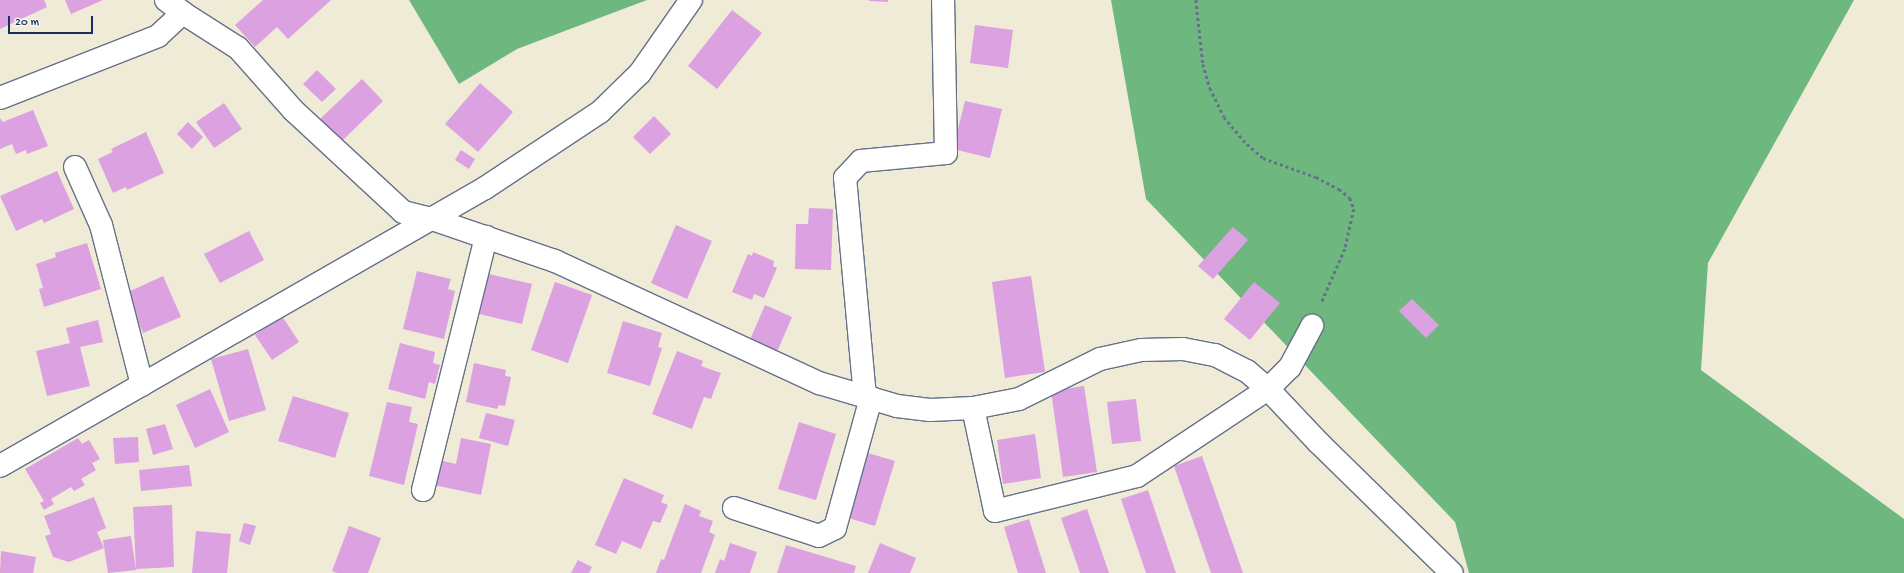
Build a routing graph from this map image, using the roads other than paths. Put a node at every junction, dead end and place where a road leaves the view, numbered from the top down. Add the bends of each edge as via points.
1 (166, 0) edge
2 (691, 0) edge
3 (943, 0) edge
4 (183, 13) junction
5 (0, 98) edge
6 (75, 166) dead end
7 (432, 219) junction
8 (486, 237) junction
9 (1312, 326) road end
10 (142, 385) junction
11 (1268, 389) junction
12 (868, 398) junction
13 (973, 408) junction
14 (0, 466) edge
15 (423, 490) dead end
16 (734, 508) dead end
17 (1452, 573) edge

1 - 4 street
2 - 7 street via 640,73 600,112 485,188
3 - 12 street via 946,153 861,162 845,178
4 - 5 street via 158,36
4 - 7 street via 238,48 293,110 403,212
6 - 10 street via 101,225
7 - 8 street
7 - 10 street
8 - 12 street via 555,261 812,380
8 - 15 street
9 - 11 street via 1290,368
10 - 14 street
11 - 13 street via 1247,371 1215,355 1183,349 1141,350 1100,359 1019,399
11 - 13 street via 1137,476 995,511
11 - 17 street via 1318,442
12 - 13 street via 897,406 930,410
12 - 16 street via 835,528 819,536

